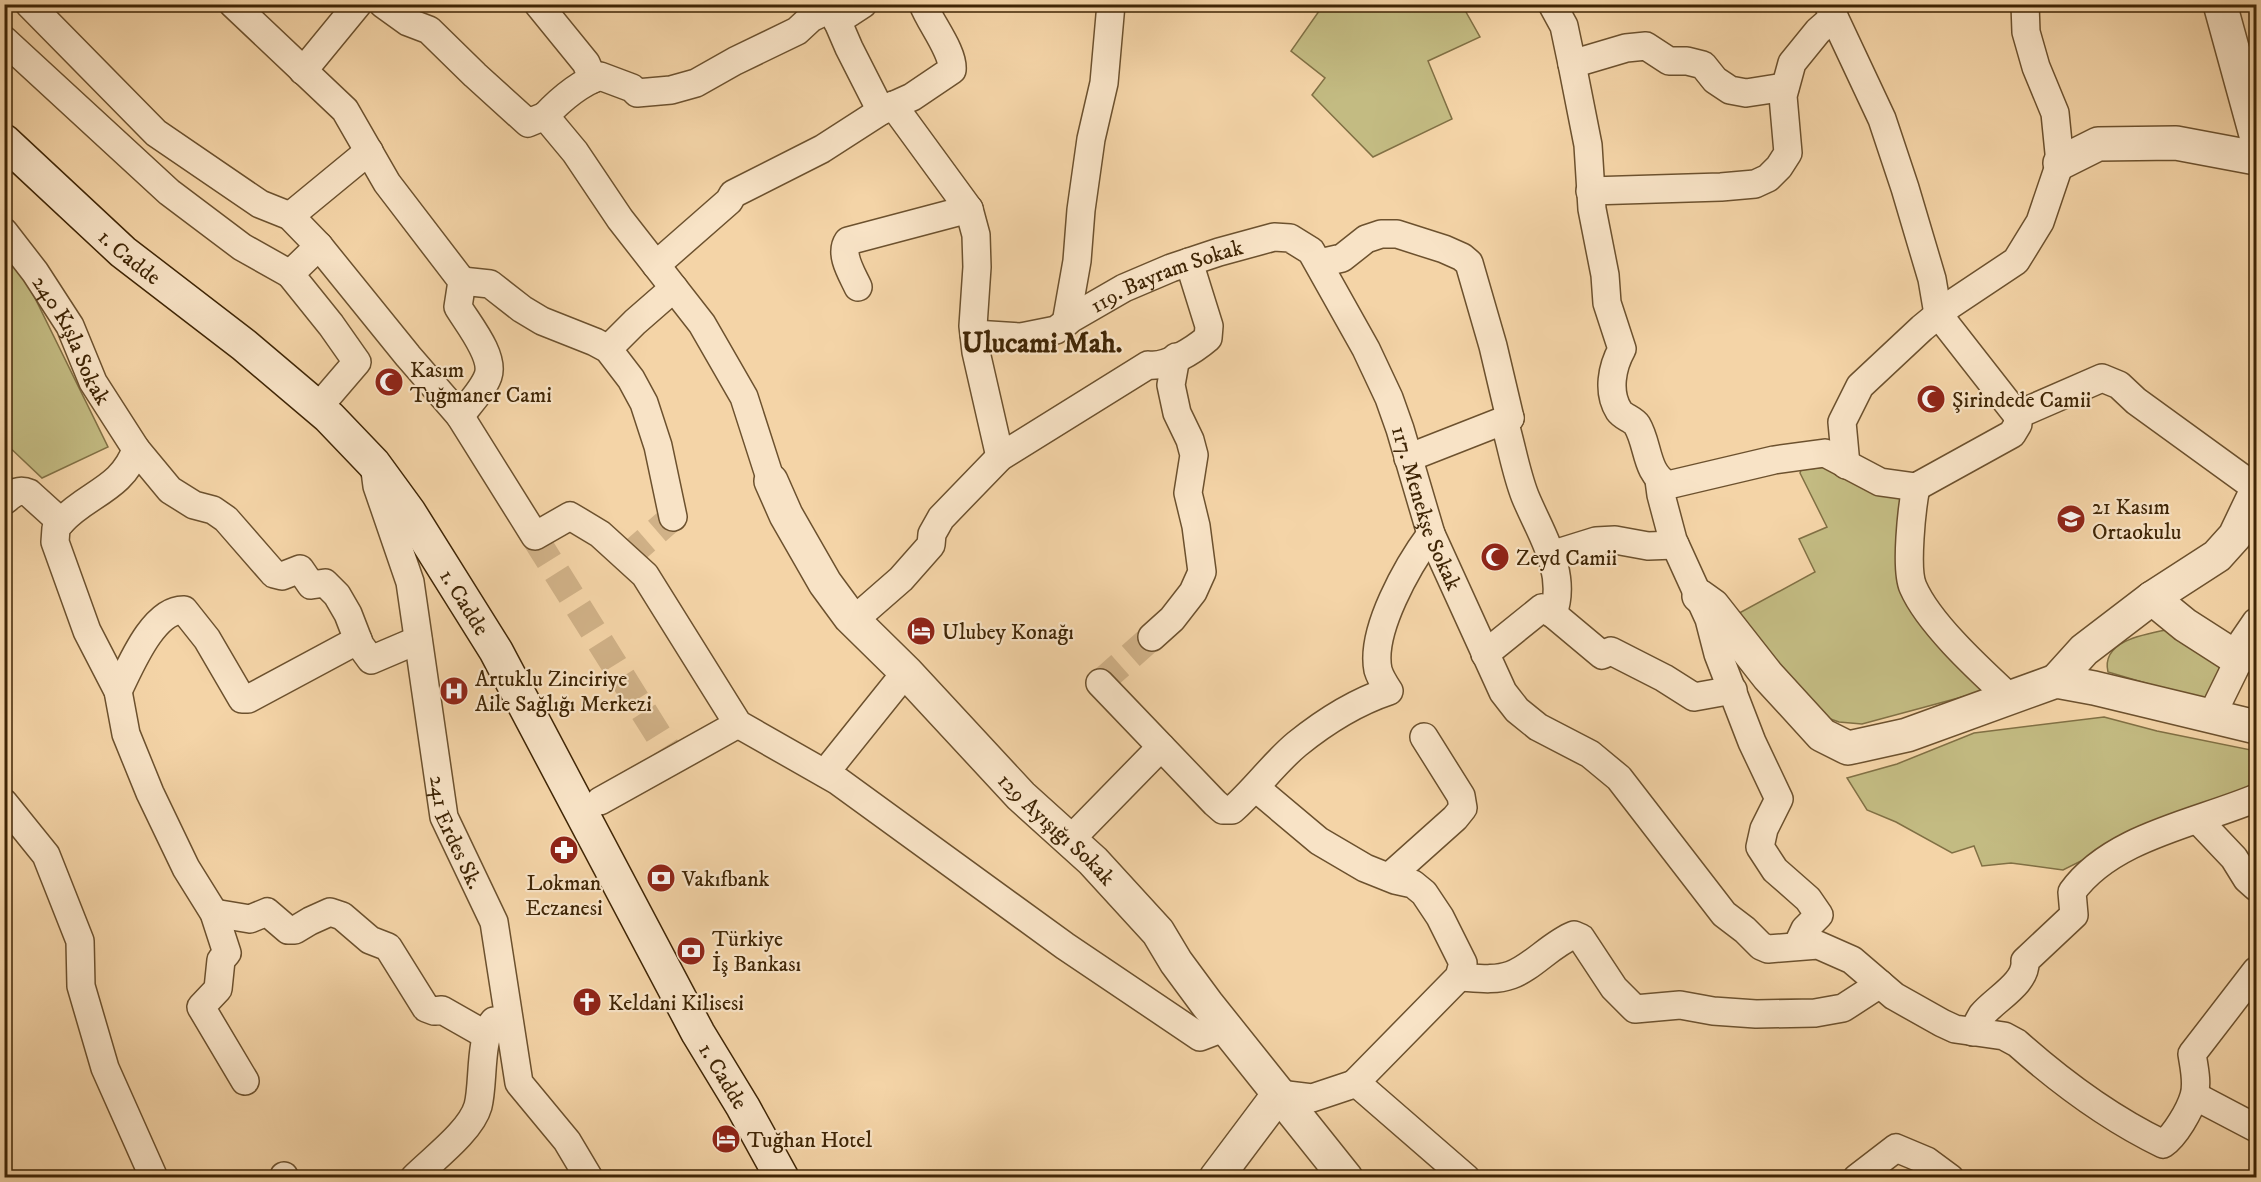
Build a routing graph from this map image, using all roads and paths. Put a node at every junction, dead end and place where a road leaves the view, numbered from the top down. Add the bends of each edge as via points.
1 (29, 4) edge
2 (233, 4) edge
3 (358, 4) edge
4 (383, 4) edge
5 (538, 4) edge
6 (863, 4) edge
7 (923, 4) edge
8 (1111, 4) edge
9 (1552, 4) edge
10 (2222, 6) edge
11 (2018, 7) edge
12 (833, 11) edge
13 (1831, 11) edge
14 (4, 40) edge
15 (1572, 64) junction
16 (303, 71) junction
17 (593, 79) junction
18 (1785, 87) junction
19 (887, 108) junction
20 (545, 116) junction
21 (2256, 135) edge
22 (4, 141) edge
23 (369, 152) junction
24 (2256, 158) edge
25 (2060, 163) junction
26 (1590, 191) junction
27 (969, 209) junction
28 (290, 216) junction
29 (4, 232) edge
30 (319, 246) junction
31 (1189, 262) junction
32 (1320, 263) junction
33 (656, 265) junction
34 (290, 274) junction
35 (462, 281) junction
36 (858, 287) dead end
37 (674, 288) junction
38 (1938, 314) junction
39 (1066, 323) junction
40 (974, 334) junction
41 (608, 350) junction
42 (1176, 357) junction
43 (327, 397) dead end
44 (2017, 415) junction
45 (460, 416) junction
46 (1510, 418) junction
47 (136, 449) junction
48 (1000, 457) junction
49 (1408, 458) junction
50 (374, 464) junction
51 (1846, 465) junction
52 (1659, 480) junction
53 (771, 481) joint
54 (1916, 487) junction
55 (2256, 490) edge
56 (4, 501) edge
57 (673, 517) dead end
58 (61, 522) junction
59 (1431, 534) junction
60 (1675, 545) junction
61 (1551, 555) junction
62 (1699, 596) junction
63 (2152, 598) junction
64 (1553, 614) junction
65 (854, 620) junction
66 (2256, 622) edge
67 (1152, 637) tunnel mouth
68 (358, 640) junction
69 (418, 640) junction
70 (1485, 654) junction
71 (2238, 659) junction
72 (906, 672) junction
73 (2056, 681) junction
74 (1100, 683) dead end
75 (1732, 690) junction
76 (118, 691) junction
77 (2010, 698) junction
78 (2211, 717) junction
79 (738, 724) junction
80 (2256, 728) edge
81 (1424, 737) dead end
82 (1161, 747) junction
83 (825, 773) junction
84 (1256, 788) junction
85 (2256, 798) edge
86 (600, 801) dead end
87 (4, 803) edge
88 (2199, 820) junction
89 (1070, 840) junction
90 (1389, 877) junction
91 (2256, 887) edge
92 (214, 913) junction
93 (1797, 946) junction
94 (2256, 971) edge
95 (1459, 976) junction
96 (1880, 984) junction
97 (507, 1007) junction
98 (1226, 1027) junction
99 (1973, 1032) junction
100 (486, 1035) junction
101 (245, 1082) dead end
102 (1354, 1084) junction
103 (1279, 1094) junction
104 (2194, 1096) junction
105 (2256, 1128) edge
106 (154, 1178) edge
107 (414, 1178) edge
108 (590, 1178) edge
109 (782, 1178) edge
110 (1216, 1178) edge
111 (1346, 1178) edge
112 (1466, 1178) edge
113 (1857, 1178) edge
114 (1950, 1178) edge

1 - 28 street via 156,133 260,204
2 - 16 street
3 - 16 street
4 - 20 street via 408,22 429,30 528,123
5 - 17 street via 586,63
6 - 12 street
7 - 19 street via 951,58 952,70 912,97
8 - 39 street via 1104,83 1090,139
9 - 15 street via 1564,26
10 - 21 street
11 - 25 street via 2055,113
12 - 17 street via 811,18 796,31 679,88 637,93 600,76
12 - 19 street
13 - 18 street via 1792,63
13 - 38 street via 1885,129 1919,233
14 - 34 street via 169,192 242,246
15 - 18 street via 1646,46 1669,61 1703,65 1730,90 1746,93
15 - 26 street via 1588,145
16 - 23 street via 345,110
17 - 20 street via 560,100
18 - 26 street via 1788,153 1768,178 1755,184 1721,187
19 - 27 street
19 - 33 street via 822,149 733,194
20 - 33 street
22 - 50 street, 1. Cadde via 123,252 244,345 329,417
23 - 28 street
23 - 35 street via 387,183
24 - 25 street via 2176,143 2098,144
25 - 38 street via 2040,222 2016,261
26 - 52 street via 1607,303 1622,349 1611,383 1620,412 1636,424
27 - 36 street via 848,241 844,254
27 - 40 street via 978,267
28 - 30 street
29 - 47 street, 240 Kışla Sokak via 70,326 93,382
30 - 34 street
30 - 45 street
31 - 32 street, 119. Bayram Sokak via 1274,237 1290,238 1311,251
31 - 39 street, 119. Bayram Sokak via 1124,288
31 - 42 street via 1209,326 1208,338
32 - 46 street via 1342,258 1366,239 1382,234 1397,234 1462,257 1469,263
32 - 49 street, 117. Menekşe Sokak via 1389,398
33 - 37 street
34 - 43 street via 357,362
35 - 41 street via 489,284 542,321
35 - 45 street via 458,307 487,353 489,365 488,376
37 - 41 street
37 - 53 street via 702,324 744,397
38 - 44 street
38 - 51 street via 1860,386 1842,422
39 - 40 street, 119. Bayram Sokak via 1056,330 1021,337
40 - 48 street
41 - 57 street via 644,403
42 - 48 street via 1157,366 1148,365
42 - 67 street via 1171,385 1177,413 1194,455 1188,493 1202,572 1193,592
44 - 54 street via 2018,424 2012,434
44 - 55 street via 2102,378 2119,385
45 - 79 street via 535,536 570,516 600,534 645,575
46 - 49 street
46 - 61 street via 1505,424 1524,494
47 - 58 street via 132,462 113,485
47 - 68 street, 240 Kışla Sokak via 170,490 226,519 274,574 282,576 300,569 311,585 325,583 348,614
48 - 65 street via 941,518 931,545 901,579
49 - 59 street, 117. Menekşe Sokak
50 - 69 street, 241 Erdes Sk. via 377,486 410,582
50 - 109 street, 1. Cadde via 415,521 496,651 698,1033
51 - 52 street via 1825,453 1774,460 1668,485
51 - 54 street via 1880,482
52 - 60 street
53 - 65 street, 129 Ayışığı Sokak via 825,583
54 - 77 street via 1911,513 1913,586 1941,627
55 - 63 street via 2235,536 2217,556
56 - 58 street via 23,490
58 - 76 street via 56,528 55,542 64,571 87,631
59 - 70 street, 117. Menekşe Sokak
59 - 84 street via 1414,557 1386,618 1377,652 1378,672 1389,691 1338,716 1296,745
60 - 61 street via 1596,541
60 - 62 street
61 - 64 street via 1556,566
62 - 75 street
62 - 77 street via 1713,606 1816,729 1848,748 1907,735
63 - 71 street
63 - 73 street via 2084,650
64 - 70 street via 1542,608
64 - 75 street via 1602,655 1611,651 1694,697
65 - 72 street, 129 Ayışığı Sokak
66 - 71 street via 2243,641
68 - 69 street via 371,660
68 - 76 street via 242,699 207,639 184,610 177,610 156,623
69 - 97 street, 241 Erdes Sk. via 444,817 494,922
70 - 93 street, 117. Menekşe Sokak via 1503,692 1517,710 1538,727 1590,754 1619,778 1724,914 1761,946
71 - 78 street
72 - 83 street
72 - 89 street, 129 Ayışığı Sokak via 1021,796
73 - 77 street
73 - 78 street
74 - 82 street
75 - 93 street via 1779,799 1760,847 1775,870 1808,899 1819,915 1805,929
76 - 92 street via 126,734 150,793 186,868
78 - 80 street
79 - 83 street
79 - 86 street
81 - 90 street via 1461,796 1463,808
82 - 84 street via 1223,810 1232,810
82 - 89 street
83 - 98 street via 1065,946 1200,1037
84 - 90 street via 1319,841
85 - 88 street
87 - 106 street via 46,855 80,941 81,986 105,1068
88 - 91 street
88 - 99 street via 2132,844 2105,859 2083,878 2072,892 2074,915 2025,961 2026,969 1982,1015
89 - 98 street, 129 Ayışığı Sokak via 1158,932
90 - 95 street via 1413,884 1424,893 1463,963
92 - 100 street via 250,919 267,912 288,930 330,912 338,914 370,940 388,947 426,1008 442,1010
92 - 101 street via 226,953 221,960 218,989 201,1007
93 - 96 street, 117. Menekşe Sokak via 1818,945 1842,955
94 - 104 street via 2192,1054
95 - 96 street via 1512,975 1574,935 1581,938 1614,988 1635,1009 1680,1005 1756,1014 1815,1013 1843,1008
95 - 102 street
96 - 99 street, 117. Menekşe Sokak via 1942,1023
97 - 100 street
97 - 108 street, 241 Erdes Sk. via 519,1083 567,1141
98 - 103 street, 129 Ayışığı Sokak
99 - 104 street, 117. Menekşe Sokak via 2004,1036 2017,1043 2098,1107 2163,1144 2175,1133
100 - 107 street via 478,1107 466,1128
102 - 103 street via 1312,1098
102 - 112 street via 1391,1111
103 - 110 street
103 - 111 street, 129 Ayışığı Sokak
104 - 105 street
113 - 114 street via 1896,1148 1927,1161

